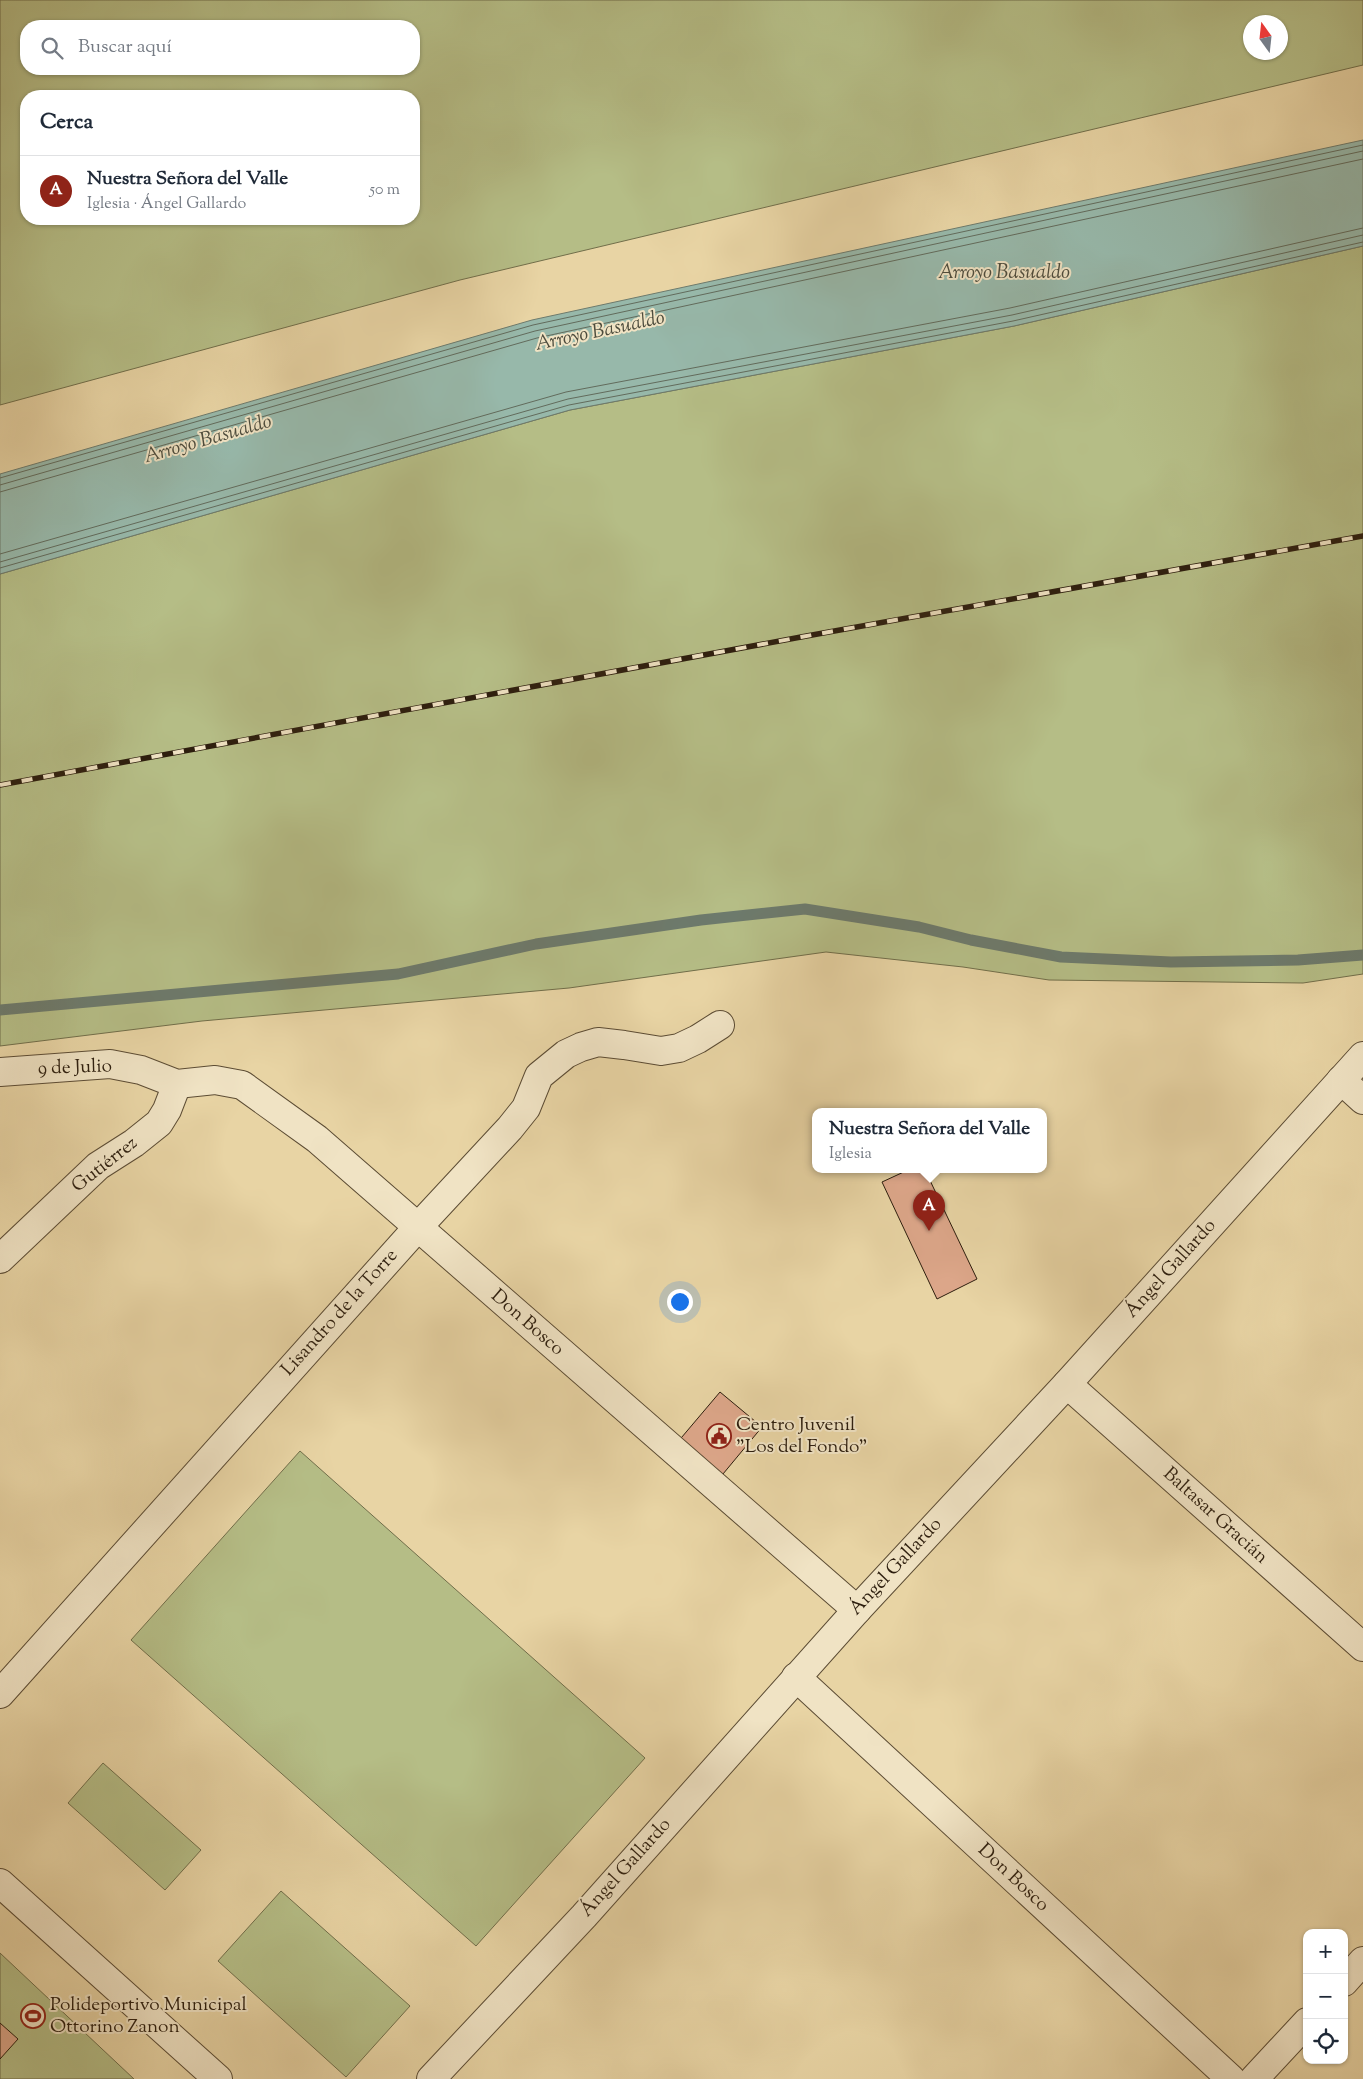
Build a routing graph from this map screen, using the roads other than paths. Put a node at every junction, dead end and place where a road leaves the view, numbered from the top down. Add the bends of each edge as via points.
1 (720, 1025) dead end
2 (1363, 1056) edge
3 (0, 1072) edge
4 (1341, 1080) junction
5 (177, 1084) junction
6 (1363, 1100) edge
7 (418, 1227) junction
8 (0, 1259) edge
9 (1067, 1384) junction
10 (857, 1610) junction
11 (1363, 1647) edge
12 (796, 1678) junction
13 (0, 1694) edge
14 (0, 1884) edge
15 (1363, 1962) edge
16 (1348, 1978) edge
17 (1303, 2026) edge
18 (218, 2079) edge
19 (431, 2079) edge
20 (1230, 2079) edge
21 (1254, 2079) edge

1 - 7 street, Lisandro de la Torre via 679,1048 661,1051 598,1042 566,1054 538,1076 526,1108
2 - 4 street, Ángel Gallardo
3 - 5 street, 9 de Julio via 110,1064 140,1070
4 - 6 street
4 - 9 street, Ángel Gallardo
5 - 7 street, Don Bosco via 215,1080 242,1085 317,1139
5 - 8 street, Gutiérrez via 158,1124 98,1166
7 - 10 street, Don Bosco
7 - 13 street, Lisandro de la Torre
9 - 10 street, Ángel Gallardo
9 - 11 street, Baltasar Gracián
10 - 12 street, Ángel Gallardo
12 - 19 street, Ángel Gallardo via 584,1916
12 - 20 street, Don Bosco
14 - 18 street
15 - 16 street
17 - 21 street

